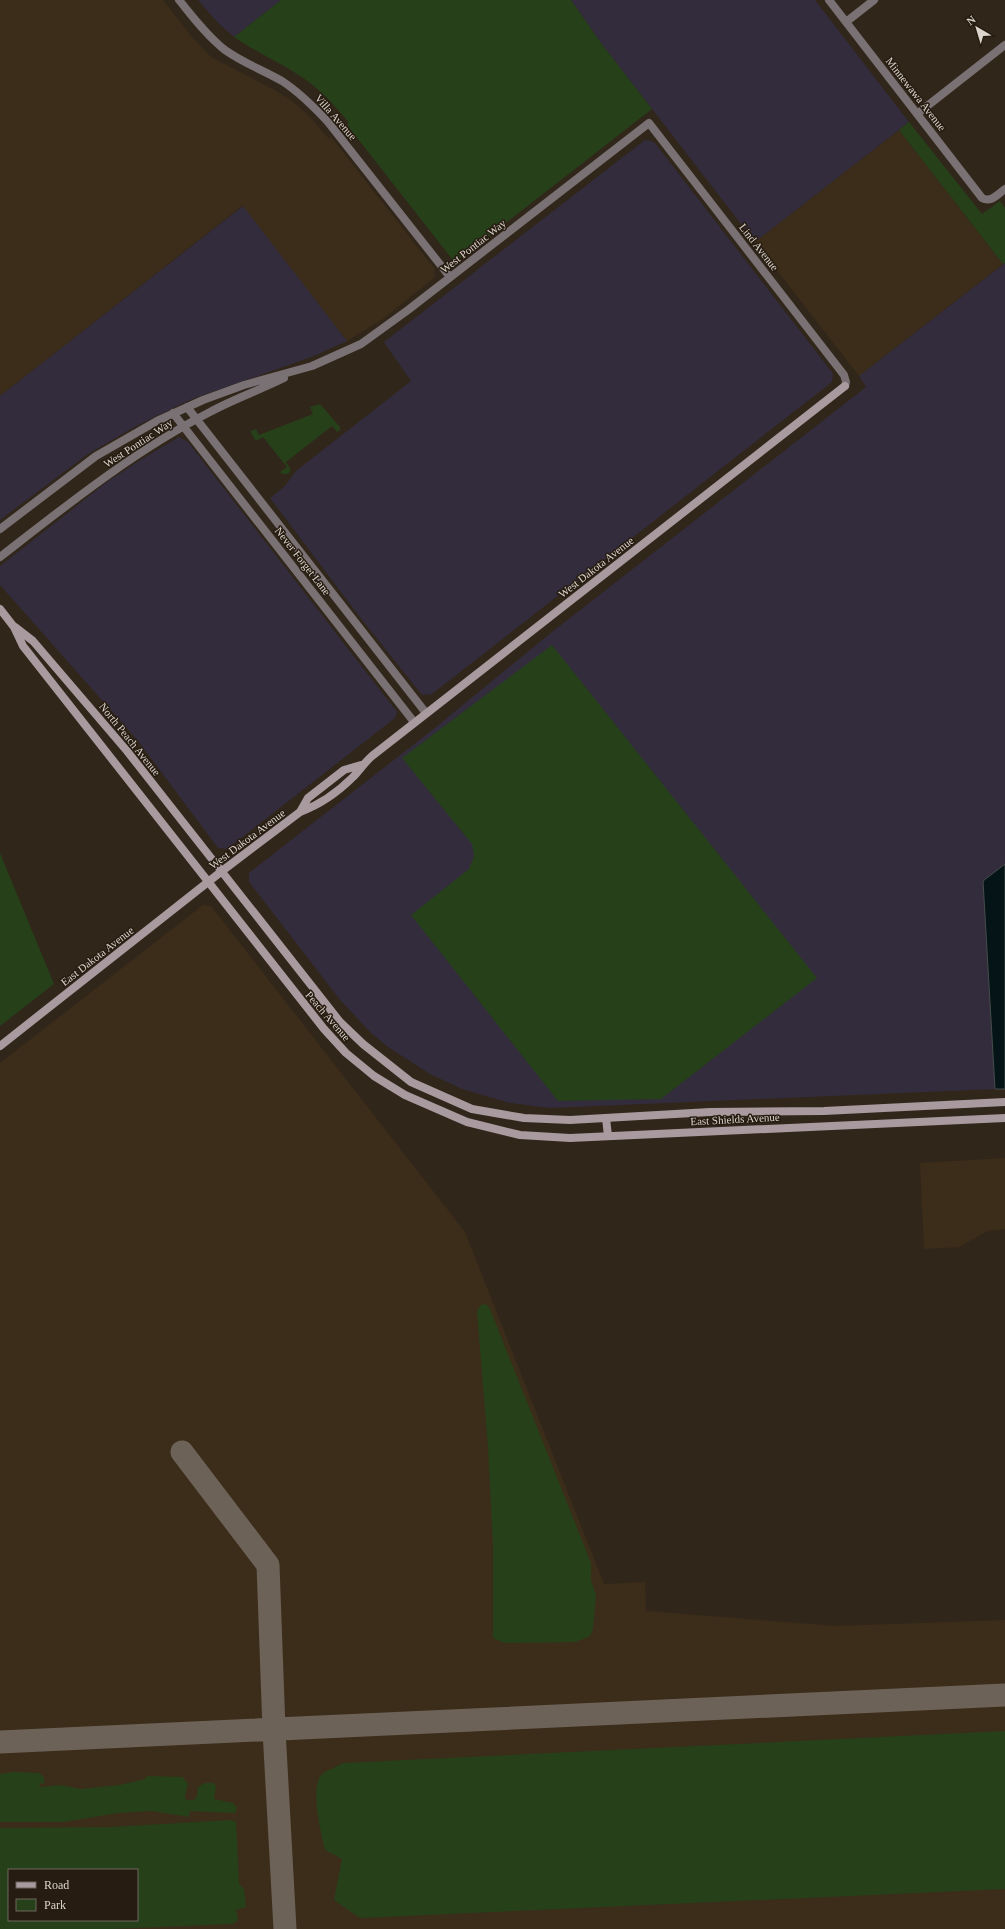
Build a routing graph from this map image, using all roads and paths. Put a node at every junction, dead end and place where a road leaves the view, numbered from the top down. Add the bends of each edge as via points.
1 (179, 0) edge
2 (829, 0) edge
3 (874, 0) edge
4 (846, 22) junction
5 (1005, 44) edge
6 (917, 114) junction
7 (649, 123) joint
8 (1005, 189) edge
9 (450, 277) junction
10 (301, 370) junction
11 (845, 386) joint
12 (187, 407) junction
13 (173, 413) junction
14 (197, 419) junction
15 (184, 427) junction
16 (0, 529) edge
17 (0, 557) edge
18 (0, 609) edge
19 (14, 627) junction
20 (426, 713) junction
21 (414, 722) junction
22 (361, 765) junction
23 (300, 812) junction
24 (222, 871) junction
25 (208, 883) junction
26 (0, 1046) edge
27 (1005, 1102) edge
28 (606, 1118) junction
29 (1005, 1118) edge
30 (467, 1122) joint
31 (608, 1136) junction

1 - 9 street, Villa Avenue via 224,49 281,81 311,104
2 - 4 street, Minnewawa Avenue
3 - 4 street
4 - 6 street, Minnewawa Avenue
5 - 6 street
6 - 8 street, Minnewawa Avenue via 982,198 991,200
7 - 9 street, West Pontiac Way
7 - 11 street, Lind Avenue via 844,375
9 - 10 street, West Pontiac Way via 361,344
10 - 12 street, West Pontiac Way via 244,384
10 - 14 street, West Pontiac Way
11 - 20 main road, West Dakota Avenue
12 - 13 street, West Pontiac Way
12 - 14 street, Never Forget Lane
13 - 15 street, Never Forget Lane
13 - 16 street, West Pontiac Way via 96,456
14 - 15 street, West Pontiac Way
14 - 20 street, Never Forget Lane
15 - 17 street, West Pontiac Way via 88,489
15 - 21 street, Never Forget Lane
18 - 19 main road, North Peach Avenue
19 - 24 main road, North Peach Avenue via 33,641 127,751
19 - 25 main road, North Peach Avenue via 23,646
20 - 21 main road, West Dakota Avenue
21 - 22 main road, West Dakota Avenue
22 - 23 main road, West Dakota Avenue via 354,777 315,807
22 - 23 main road, West Dakota Avenue via 344,770 308,798
23 - 24 main road, West Dakota Avenue
24 - 25 main road, West Dakota Avenue
24 - 28 main road, East Shields Avenue via 335,1016 363,1044 411,1082 472,1109 524,1118
25 - 26 main road, East Dakota Avenue
25 - 30 main road, Peach Avenue via 305,1006 346,1053 374,1076 405,1095
27 - 28 main road, East Shields Avenue
28 - 31 main road
29 - 31 main road, East Shields Avenue
30 - 31 main road, East Shields Avenue via 520,1135 570,1138

